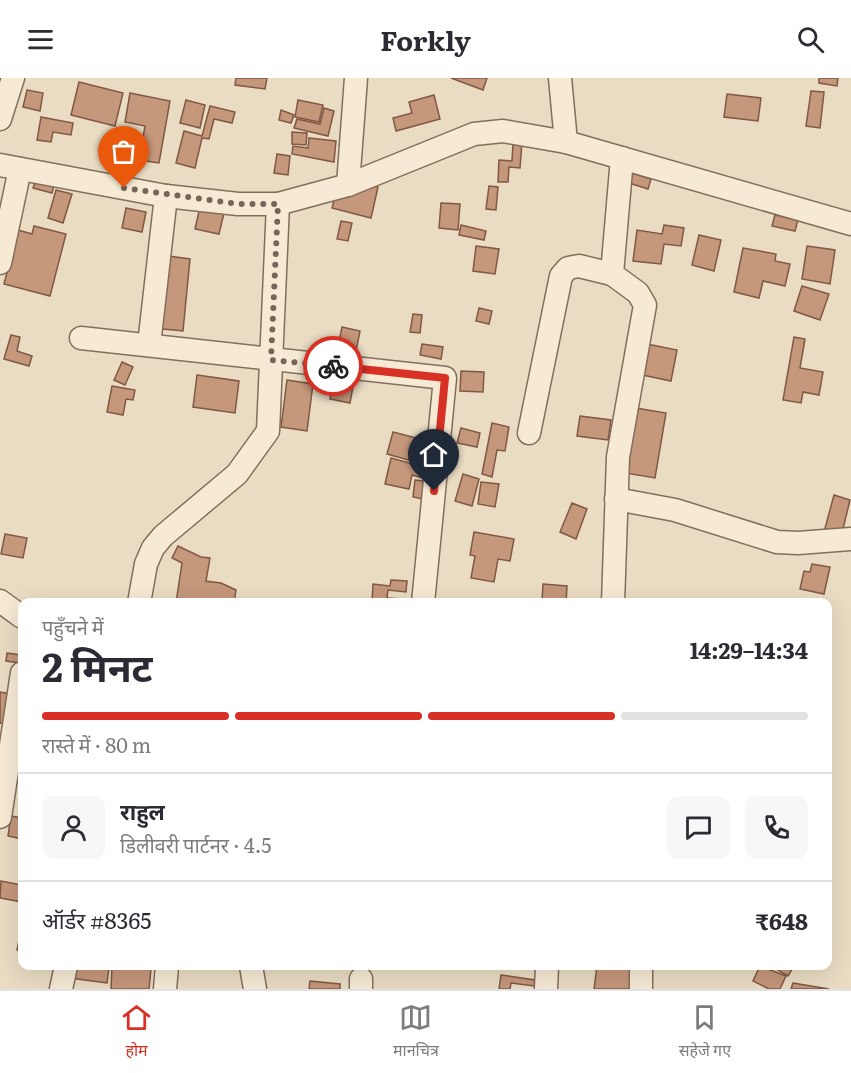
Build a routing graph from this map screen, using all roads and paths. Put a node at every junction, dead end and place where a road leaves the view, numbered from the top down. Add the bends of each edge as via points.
1 (13, 78) edge
2 (356, 78) edge
3 (560, 78) edge
4 (0, 119) edge
5 (567, 142) junction
6 (622, 158) junction
7 (10, 167) edge
8 (348, 185) junction
9 (165, 196) junction
10 (278, 204) junction
11 (851, 225) edge
12 (0, 263) edge
13 (612, 274) junction
14 (81, 338) dead end
15 (149, 345) junction
16 (271, 360) junction
17 (529, 433) dead end
18 (616, 499) junction
19 (851, 539) edge
20 (140, 598) edge
21 (423, 598) edge
22 (613, 598) edge
23 (0, 601) edge
24 (18, 614) edge
25 (18, 700) edge
26 (0, 817) edge
27 (65, 970) edge
28 (167, 970) edge
29 (252, 970) edge
30 (547, 970) edge
31 (641, 970) edge
32 (61, 989) edge
33 (165, 989) edge
34 (255, 989) edge
35 (546, 989) edge
36 (641, 989) edge

1 - 4 street
2 - 8 street
3 - 5 street
5 - 6 street
5 - 8 street via 503,131 474,134
6 - 11 street
6 - 13 street
7 - 9 street
7 - 12 street
8 - 10 street
9 - 10 street
9 - 15 street
10 - 16 street
13 - 17 street via 579,267 568,268 561,276
13 - 18 street via 638,293 645,305 618,457
14 - 15 street
15 - 16 street
16 - 20 street via 268,431 237,474 153,548
16 - 21 street via 445,378
18 - 19 street via 675,510 777,542
18 - 22 street
23 - 24 street
25 - 26 street
27 - 32 street
28 - 33 street
29 - 34 street
30 - 35 street
31 - 36 street

